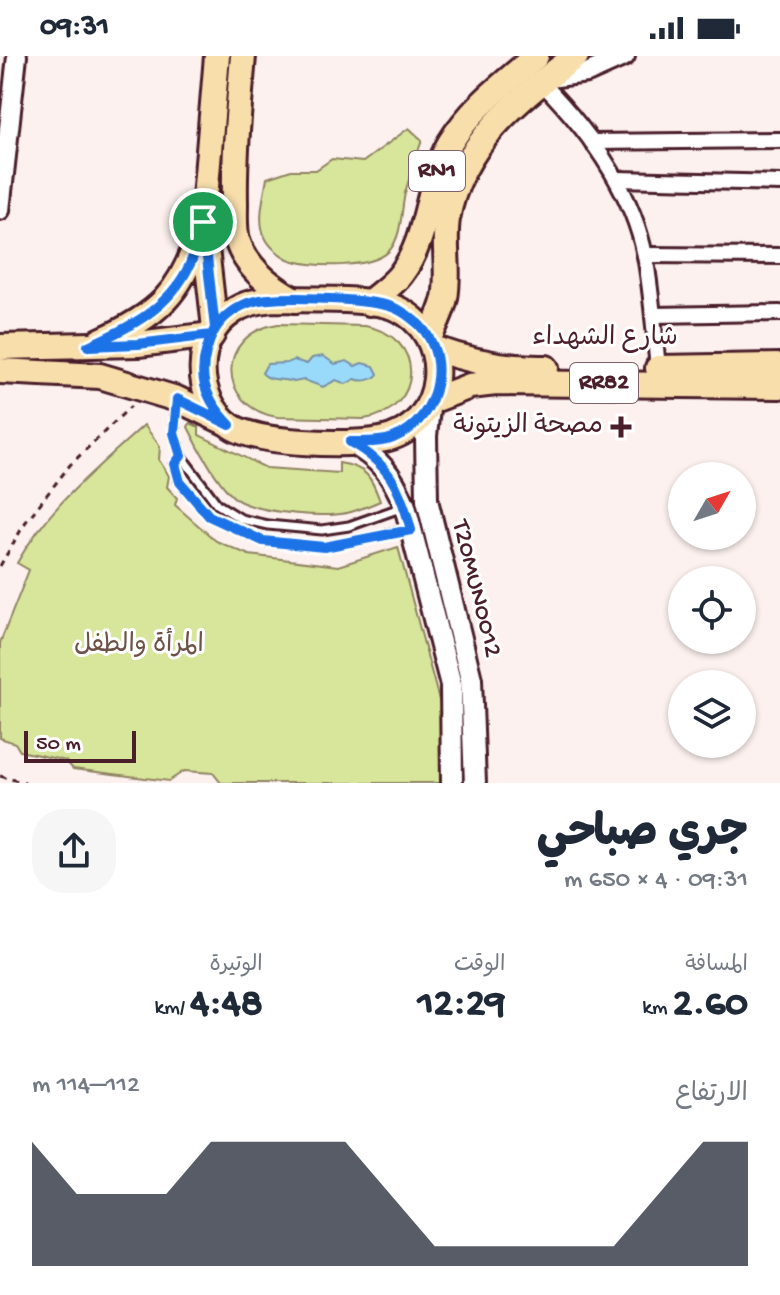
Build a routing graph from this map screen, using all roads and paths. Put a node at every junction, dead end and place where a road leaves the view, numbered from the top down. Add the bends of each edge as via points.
1 (17, 56) edge
2 (217, 56) edge
3 (243, 56) edge
4 (576, 56) edge
5 (625, 56) edge
6 (541, 72) edge
7 (780, 140) edge
8 (592, 142) junction
9 (617, 179) junction
10 (780, 183) edge
11 (0, 210) edge
12 (203, 222) junction
13 (645, 255) junction
14 (780, 256) edge
15 (295, 300) junction
16 (369, 303) junction
17 (780, 313) edge
18 (653, 315) junction
19 (214, 331) junction
20 (431, 343) junction
21 (88, 346) junction
22 (0, 347) edge
23 (780, 366) edge
24 (658, 368) junction
25 (0, 371) edge
26 (780, 386) edge
27 (144, 388) junction
28 (177, 399) junction
29 (430, 404) junction
30 (230, 425) junction
31 (350, 442) junction
32 (181, 456) junction
33 (405, 506) junction
34 (411, 530) junction
35 (0, 566) edge
36 (0, 776) edge
37 (19, 782) edge
38 (25, 783) edge
39 (452, 783) edge
40 (475, 783) edge

1 - 11 street
2 - 12 main road
3 - 15 main road via 236,143 237,238 263,278
4 - 6 main road, RN1
5 - 6 street via 587,73
6 - 8 street
6 - 16 main road, RN1 via 482,102 449,144 435,175 417,246 400,276
6 - 20 main road, RN1 via 484,136 455,186 447,220 445,297
7 - 8 street
8 - 9 street
9 - 10 street
9 - 13 street
12 - 19 main road
12 - 21 main road via 191,263 169,296 129,328
13 - 14 street
13 - 18 street
15 - 16 main road
15 - 19 main road via 250,302 231,312
16 - 20 main road via 414,319
17 - 18 street
18 - 24 street
19 - 21 main road
19 - 30 main road via 205,347 205,390
20 - 24 main road, شارع الشهداء / RR82 via 464,359 522,367
20 - 29 main road via 437,385
21 - 22 main road
23 - 24 main road, شارع الشهداء / RR82
25 - 27 main road via 100,376
26 - 29 main road, شارع الشهداء / RR82 via 496,383 470,386
27 - 28 main road
27 - 35 path via 70,465
28 - 30 main road
28 - 32 lane via 174,433
29 - 31 main road via 413,426 392,438
29 - 40 main road, T20MUN0012 via 427,500 471,679
30 - 31 main road via 271,439
31 - 33 main road, T20MUN0012 via 383,465
32 - 33 lane via 217,504 241,519 322,530
32 - 34 lane via 175,464 180,482 209,516 263,541 324,547
33 - 34 main road, T20MUN0012
34 - 39 main road, T20MUN0012 via 451,685
36 - 37 path
37 - 38 path

